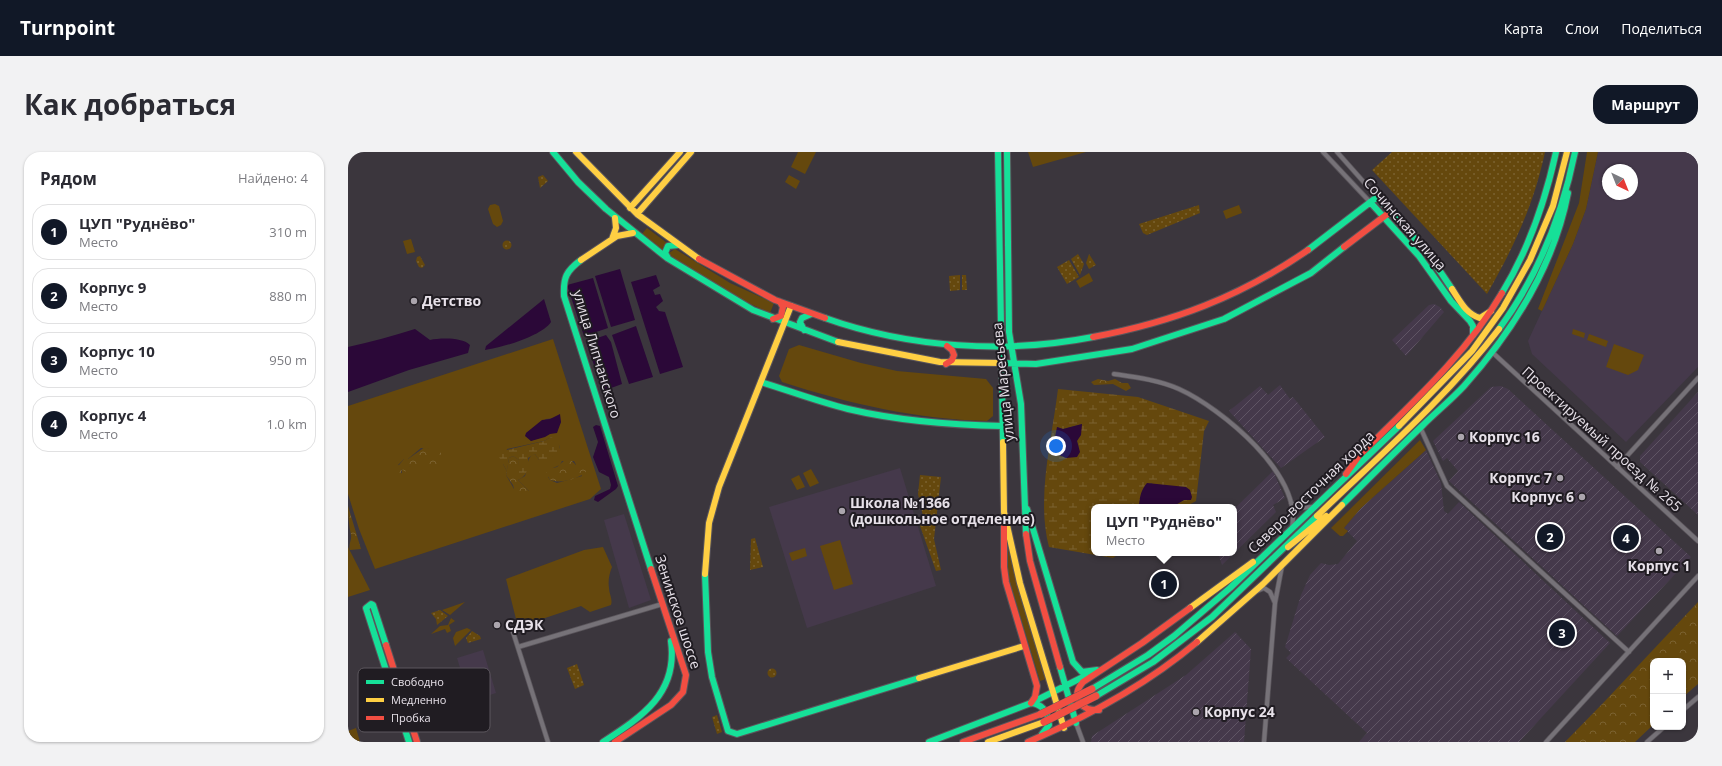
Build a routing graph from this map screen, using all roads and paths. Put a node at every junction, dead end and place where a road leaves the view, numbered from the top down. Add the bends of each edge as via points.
1 (553, 152) edge
2 (576, 152) edge
3 (680, 152) edge
4 (691, 152) edge
5 (998, 152) edge
6 (1007, 152) edge
7 (1323, 152) edge
8 (1337, 152) edge
9 (1556, 152) edge
10 (1567, 152) edge
11 (1575, 152) edge
12 (1569, 181) junction
13 (1377, 197) junction
14 (1370, 202) junction
15 (630, 208) junction
16 (1390, 212) junction
17 (637, 214) junction
18 (1384, 217) junction
19 (615, 218) junction
20 (633, 234) junction
21 (612, 239) junction
22 (678, 245) junction
23 (668, 259) junction
24 (780, 302) junction
25 (791, 306) junction
26 (1491, 311) junction
27 (811, 314) junction
28 (773, 319) junction
29 (784, 323) junction
30 (804, 330) junction
31 (1473, 336) junction
32 (946, 346) junction
33 (1000, 348) junction
34 (1010, 348) junction
35 (1492, 352) junction
36 (946, 364) junction
37 (1001, 365) junction
38 (1013, 365) junction
39 (1114, 374) dead end
40 (1698, 378) edge
41 (761, 382) junction
42 (1003, 426) junction
43 (1421, 428) junction
44 (1617, 467) junction
45 (1338, 485) junction
46 (1351, 496) junction
47 (627, 497) joint
48 (1024, 498) junction
49 (1289, 501) junction
50 (1315, 507) junction
51 (1004, 512) junction
52 (637, 528) junction
53 (1292, 530) junction
54 (1698, 541) edge
55 (1278, 542) junction
56 (1268, 564) junction
57 (1282, 566) junction
58 (1698, 576) edge
59 (1254, 592) junction
60 (1275, 603) junction
61 (659, 605) junction
62 (513, 632) dead end
63 (1024, 646) junction
64 (518, 647) junction
65 (1629, 652) junction
66 (385, 668) edge
67 (393, 668) edge
68 (1101, 669) junction
69 (1064, 685) junction
70 (1052, 692) junction
71 (1698, 697) edge
72 (1031, 703) junction
73 (1686, 707) edge
74 (1101, 710) junction
75 (1076, 723) junction
76 (1064, 728) junction
77 (1661, 730) edge
78 (406, 732) edge
79 (414, 732) edge
80 (1031, 741) edge
81 (409, 742) edge
82 (417, 742) edge
83 (548, 742) edge
84 (604, 742) edge
85 (615, 742) edge
86 (929, 742) edge
87 (963, 742) edge
88 (988, 742) edge
89 (1083, 742) edge
90 (1264, 742) edge
91 (1546, 742) edge
92 (1647, 742) edge

1 - 19 main road via 583,187
2 - 15 main road
3 - 15 main road
4 - 17 main road
5 - 33 main road, улица Маресьева
6 - 34 main road, улица Маресьева
7 - 14 street, Сочинская улица
8 - 13 street, Сочинская улица
9 - 26 main road via 1548,188 1530,238
10 - 45 main road, Северо-восточная хорда via 1554,200 1541,234 1517,285 1484,336 1447,379
11 - 12 main road, Северо-восточная хорда
12 - 35 main road via 1563,221 1544,266
12 - 56 main road, Северо-восточная хорда via 1560,212 1543,252 1517,302 1483,350 1426,411
13 - 14 main road
13 - 16 main road, Сочинская улица
14 - 18 main road, Сочинская улица
14 - 34 main road via 1304,254 1246,288 1211,304 1152,326 1095,339
15 - 17 main road
16 - 18 main road
16 - 26 main road, Сочинская улица via 1427,252 1466,310 1476,318 1485,317
17 - 22 main road
18 - 31 main road, Сочинская улица via 1419,256 1451,301 1470,321
18 - 38 main road via 1335,258 1290,287 1219,322 1160,343 1099,357
19 - 20 main road
19 - 21 main road via 616,228
20 - 21 main road, улица Липчанского via 622,234
20 - 23 main road
21 - 47 main road, улица Липчанского via 571,267 565,275 563,287
22 - 23 main road via 668,246 665,250
22 - 24 main road via 731,278
23 - 28 main road via 721,294
24 - 25 main road
24 - 28 main road via 783,311 781,316
25 - 27 main road
25 - 29 main road
26 - 31 main road
27 - 30 main road via 802,318 800,322
27 - 32 main road via 853,328
28 - 29 main road
29 - 30 main road
29 - 41 main road
30 - 36 main road via 854,348
31 - 45 main road via 1359,456
32 - 33 main road
32 - 36 main road via 954,353 953,359
33 - 34 main road
33 - 37 main road, улица Маресьева
34 - 38 main road, улица Маресьева
35 - 43 main road via 1463,387
35 - 44 street, Проектируемый проезд № 265
36 - 37 main road
37 - 38 main road
37 - 42 main road, улица Маресьева
38 - 48 main road, улица Маресьева via 1022,416
39 - 49 street via 1134,376 1180,389 1233,424 1274,467
40 - 44 street
41 - 42 main road via 847,409 875,415 951,425
41 - 63 main road via 719,487 706,542 704,581 708,652 712,677 728,731 737,734
42 - 51 main road, улица Маресьева
43 - 46 main road
43 - 65 street via 1447,486
44 - 54 street, Проектируемый проезд № 265
45 - 50 main road, Северо-восточная хорда
46 - 56 main road
46 - 57 main road
47 - 52 main road, Зенинское шоссе
48 - 68 main road via 1073,662 1082,672
48 - 69 main road, улица Маресьева via 1030,561
49 - 50 street via 1298,508
49 - 53 street via 1293,513
50 - 53 main road, Северо-восточная хорда
51 - 63 main road via 1006,582
51 - 70 main road, улица Маресьева via 1020,584
52 - 61 main road, Зенинское шоссе
52 - 85 main road, Зенинское шоссе via 686,679 683,692 671,705
53 - 55 main road, Северо-восточная хорда
55 - 68 main road via 1163,628
55 - 87 main road, Северо-восточная хорда, bridge via 1174,636 1136,663 1041,714
56 - 88 main road, Северо-восточная хорда, bridge via 1181,643 1135,674 1044,722
57 - 59 main road
57 - 60 street
58 - 65 street
59 - 60 street via 1264,588 1270,592
59 - 74 main road via 1183,654
60 - 90 street
61 - 64 street
61 - 84 main road, Зенинское шоссе via 673,647 672,669 666,685 652,706
62 - 64 street
63 - 72 main road via 1037,686
64 - 83 street
65 - 91 street
66 - 67 main road via 367,605 373,605
68 - 69 main road
68 - 74 main road via 1083,682 1077,692 1084,708
69 - 70 main road
69 - 75 main road, улица Маресьева
70 - 72 main road
70 - 76 main road, улица Маресьева
71 - 73 street
72 - 80 main road via 1041,705 1049,722 1048,729
72 - 86 main road
74 - 75 main road
75 - 76 main road
75 - 89 street
76 - 80 main road
77 - 92 street
78 - 81 main road
79 - 82 main road

